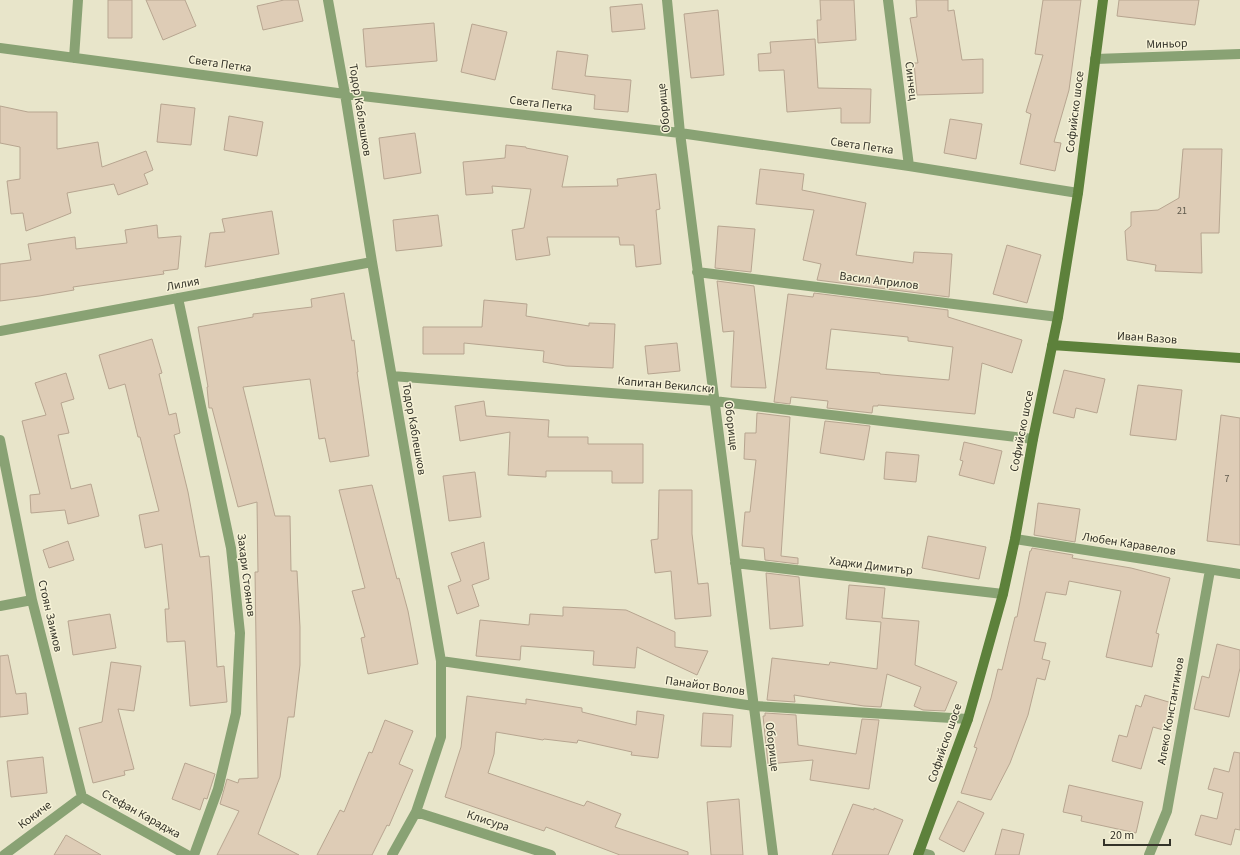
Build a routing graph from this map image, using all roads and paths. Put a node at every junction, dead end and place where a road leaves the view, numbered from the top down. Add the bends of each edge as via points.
1 (78, 0) edge
2 (328, 0) edge
3 (667, 0) edge
4 (888, 0) edge
5 (1103, 0) edge
6 (0, 48) edge
7 (1240, 54) edge
8 (74, 58) junction
9 (1095, 59) junction
10 (345, 94) junction
11 (680, 133) junction
12 (910, 166) junction
13 (1078, 193) junction
14 (372, 262) junction
15 (697, 272) junction
16 (178, 298) junction
17 (1058, 317) junction
18 (0, 331) edge
19 (1052, 345) junction
20 (1240, 358) edge
21 (392, 376) junction
22 (714, 401) junction
23 (1033, 439) junction
24 (0, 440) edge
25 (1015, 539) junction
26 (735, 563) junction
27 (1210, 570) junction
28 (1240, 574) edge
29 (1003, 594) junction
30 (32, 600) junction
31 (0, 606) edge
32 (441, 661) junction
33 (754, 706) junction
34 (968, 719) junction
35 (82, 797) junction
36 (416, 812) junction
37 (919, 853) edge
38 (4, 855) edge
39 (187, 855) edge
40 (194, 855) edge
41 (392, 855) edge
42 (551, 855) edge
43 (773, 855) edge
44 (930, 855) edge
45 (1149, 855) edge

1 - 8 street
2 - 10 street, Тодор Каблешков
3 - 11 street, Оборище
4 - 12 street, Синчец
5 - 9 main road, Софийско шосе
6 - 8 street, Света Петка
7 - 9 street, Миньор
8 - 10 street, Света Петка
9 - 13 main road, Софийско шосе
10 - 11 street, Света Петка
10 - 14 street, Тодор Каблешков
11 - 12 street, Света Петка
11 - 15 street, Оборище
12 - 13 street, Света Петка
13 - 17 main road, Софийско шосе
14 - 16 street, Лилия
14 - 21 street, Тодор Каблешков
15 - 17 street, Васил Априлов
15 - 22 street, Оборище
16 - 18 street, Лилия
16 - 40 street, Захари Стоянов via 231,548 240,634 236,712 218,789
17 - 19 main road, Софийско шосе
19 - 20 main road, Иван Вазов
19 - 23 main road, Софийско шосе
21 - 22 street, Капитан Векилски
21 - 32 street, Тодор Каблешков
22 - 23 street, Капитан Векилски
22 - 26 street, Оборище
23 - 25 main road, Софийско шосе
24 - 30 street, Стоян Заимов
25 - 27 street, Любен Каравелов
25 - 29 main road, Софийско шосе
26 - 29 street, Хаджи Димитър
26 - 33 street, Оборище
27 - 28 street, Любен Каравелов
27 - 45 street, Алеко Константинов via 1167,811
29 - 34 main road, Софийско шосе
30 - 31 street
30 - 35 street, Стоян Заимов
32 - 33 street, Панайот Волов
32 - 36 street, Тодор Каблешков via 440,737
33 - 34 street, Панайот Волов
33 - 43 street, Оборище
34 - 37 main road, Софийско шосе
35 - 38 street, Кокиче
35 - 39 street, Стефан Караджа
36 - 41 street, Тодор Каблешков
36 - 42 street, Клисура
37 - 44 street

